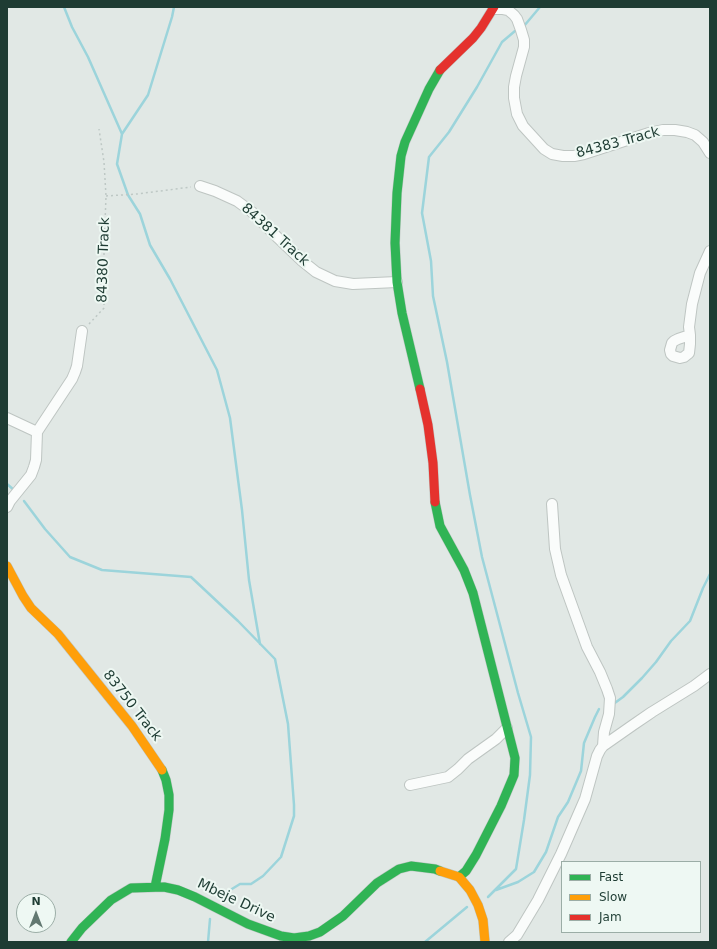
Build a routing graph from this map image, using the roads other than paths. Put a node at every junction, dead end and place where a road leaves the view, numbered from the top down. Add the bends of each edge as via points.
1 (494, 8) edge
2 (710, 153) edge
3 (200, 186) road end
4 (710, 251) edge
5 (397, 282) junction
6 (82, 331) road end
7 (690, 335) dead end
8 (7, 418) edge
9 (38, 432) junction
10 (552, 504) dead end
11 (7, 507) edge
12 (7, 566) edge
13 (710, 674) edge
14 (507, 728) junction
15 (603, 746) junction
16 (410, 785) dead end
17 (458, 877) junction
18 (155, 887) junction
19 (71, 942) edge
20 (485, 942) edge
21 (509, 942) edge

1 - 2 street, 84383 Track via 508,10 514,14 519,24 524,47 514,87 517,114 523,126 544,149 552,154 574,156 649,133 675,130 695,135
1 - 5 street via 473,38 439,71 428,89 405,142 397,193
3 - 5 street, 84381 Track via 237,201 252,212 316,272 335,281 354,284
4 - 7 street via 694,294
5 - 14 street via 428,425 434,501 440,526 464,570 473,593
6 - 9 street via 77,366 72,379
8 - 9 street
9 - 11 street via 36,460 31,475
10 - 15 street via 557,561 587,647 610,698
12 - 18 street, 83750 Track via 31,608 58,634 132,726 166,780 169,810
13 - 15 street
14 - 16 street via 448,778
14 - 17 street via 515,758 514,775 476,856
15 - 21 street via 597,756 585,799 562,854 517,935
17 - 18 street, Mbeje Drive via 424,867 410,866 398,869 377,883 343,916 320,932 294,938 248,924 178,890
17 - 20 street, Mbeje Drive via 470,890 478,905 483,920
18 - 19 street, Mbeje Drive via 131,888 111,900

